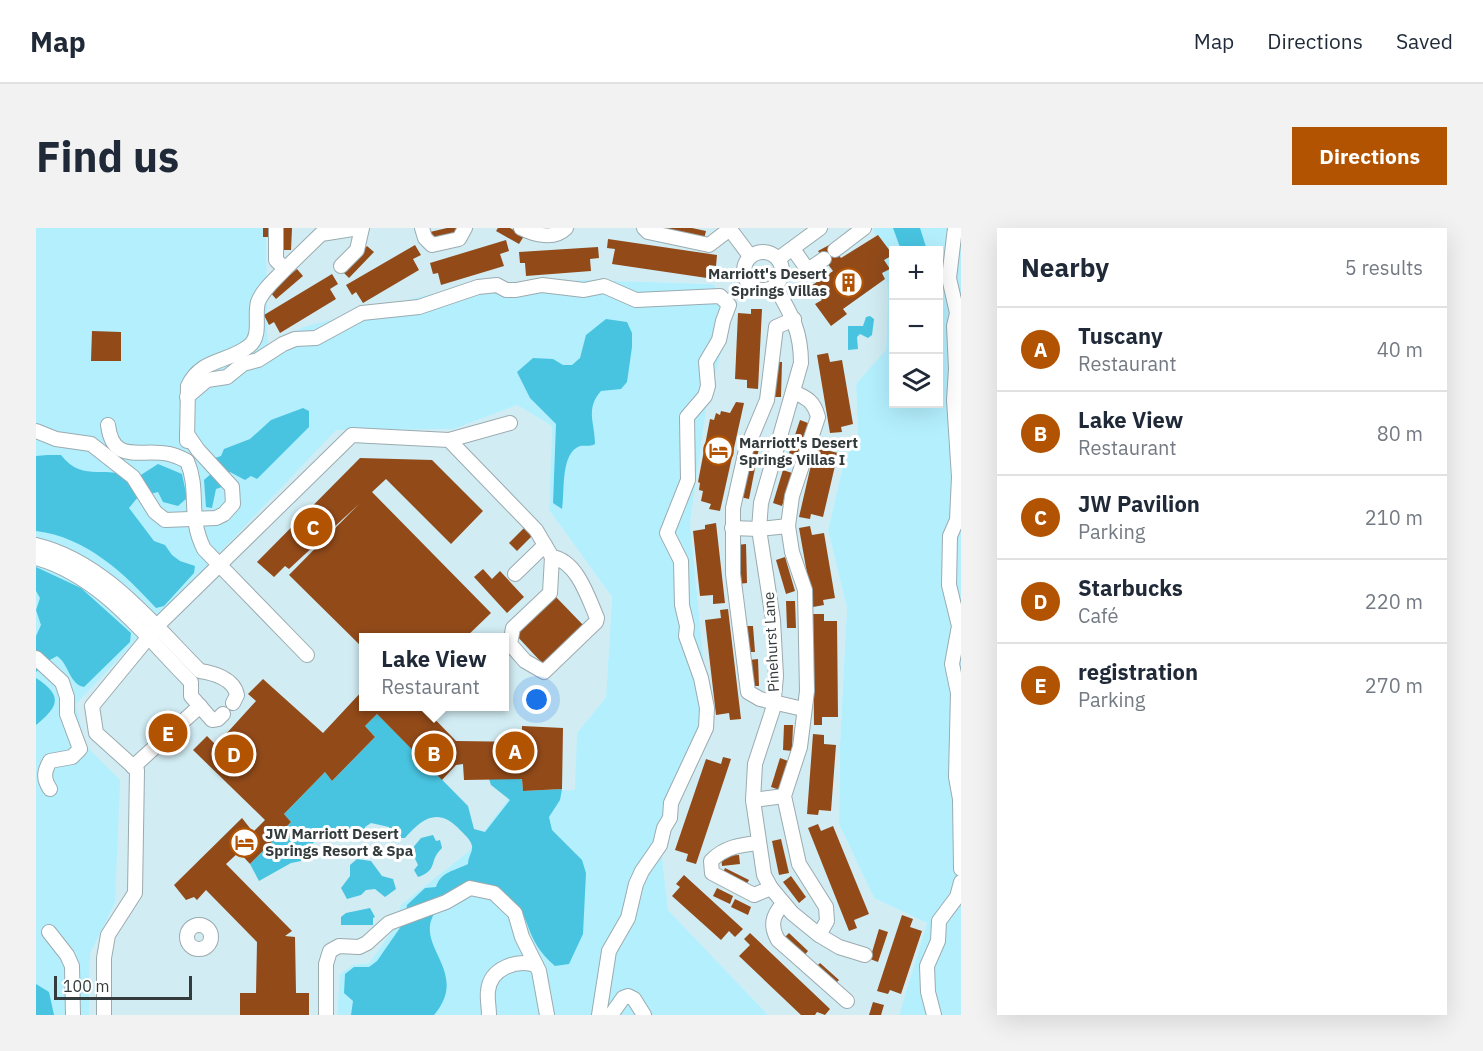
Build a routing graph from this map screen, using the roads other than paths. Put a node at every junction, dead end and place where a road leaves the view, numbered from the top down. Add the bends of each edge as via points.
1 (276, 228) edge
2 (361, 228) edge
3 (422, 228) edge
4 (465, 228) edge
5 (521, 228) edge
6 (566, 228) edge
7 (644, 228) edge
8 (730, 228) edge
9 (820, 228) edge
10 (864, 228) edge
11 (955, 228) edge
12 (318, 231) edge
13 (793, 249) junction
14 (750, 256) junction
15 (778, 259) junction
16 (341, 266) dead end
17 (285, 269) junction
18 (775, 286) junction
19 (794, 319) junction
20 (793, 392) junction
21 (187, 397) junction
22 (765, 406) junction
23 (787, 414) junction
24 (510, 423) dead end
25 (108, 425) dead end
26 (36, 431) edge
27 (187, 434) junction
28 (449, 440) junction
29 (187, 461) junction
30 (194, 519) junction
31 (788, 526) junction
32 (732, 528) junction
33 (759, 529) junction
34 (36, 545) edge
35 (549, 551) junction
36 (36, 558) edge
37 (220, 567) junction
38 (515, 574) dead end
39 (151, 632) junction
40 (307, 655) dead end
41 (40, 661) edge
42 (200, 671) junction
43 (191, 682) junction
44 (774, 702) junction
45 (233, 703) dead end
46 (200, 706) junction
47 (803, 709) junction
48 (223, 714) dead end
49 (134, 767) junction
50 (50, 789) dead end
51 (783, 796) junction
52 (753, 800) junction
53 (758, 843) junction
54 (961, 869) edge
55 (961, 882) edge
56 (771, 888) junction
57 (783, 904) junction
58 (50, 932) dead end
59 (819, 935) junction
60 (865, 956) dead end
61 (536, 964) junction
62 (847, 1001) dead end
63 (73, 1015) edge
64 (104, 1015) edge
65 (326, 1015) edge
66 (489, 1015) edge
67 (547, 1015) edge
68 (599, 1015) edge
69 (611, 1015) edge
70 (644, 1015) edge
71 (934, 1015) edge

1 - 17 street via 276,260
2 - 12 street
2 - 16 street via 357,250
3 - 4 street via 432,245 459,238
5 - 6 street via 548,236
7 - 8 street via 702,245 716,241
8 - 14 street
9 - 13 street
10 - 13 street via 811,268
11 - 54 street via 949,278 957,313 954,400 959,477 957,520 950,536 949,585 959,626 952,664 958,693 956,777
12 - 17 street
13 - 15 street
14 - 15 street via 762,252
14 - 18 street via 744,266 748,283 758,290
15 - 18 street via 781,276
17 - 21 street via 258,303 255,339 248,347 196,371
18 - 19 street, Pinehurst Lane
19 - 20 street, Pinehurst Lane via 801,340 801,363
19 - 22 street via 776,327
20 - 23 street, Pinehurst Lane
20 - 31 street via 808,398 818,417 792,496
21 - 27 street
21 - 68 street via 207,380 227,377 243,364 258,360 283,344 316,338 362,313 419,307 478,287 497,285 516,290 542,285 584,290 604,286 636,300 727,300 719,340 706,362 705,396 687,417 688,480 667,533 681,561 686,636 701,678 706,728 670,803 670,818 660,845 642,871 628,918 609,951
22 - 23 street
22 - 32 street via 746,450
23 - 33 street, Pinehurst Lane via 761,503
24 - 28 street
25 - 29 street via 110,439 118,450 170,454
26 - 30 street via 56,439 91,444 133,477 155,512 165,520
27 - 29 street
27 - 30 street via 235,493 230,509 216,518
28 - 35 street via 536,530
28 - 37 street via 352,435
29 - 30 street via 193,477
30 - 37 street via 204,549
31 - 33 street
31 - 47 street via 804,590 807,691
32 - 33 street
32 - 44 street via 733,574 748,692
33 - 44 street, Pinehurst Lane via 773,620
34 - 39 street via 89,568 111,585
35 - 35 street via 573,570 597,618 544,672 525,661 510,644 510,637 513,628 550,593
35 - 38 street
36 - 39 street via 60,566 93,586
37 - 39 street
37 - 40 street
39 - 42 street
39 - 43 street
39 - 49 street via 92,706 96,733
41 - 50 street via 64,685 67,714 80,749 72,757 50,761 45,780
42 - 43 street
42 - 45 street via 218,673 235,689
43 - 46 street via 191,696
44 - 47 street
44 - 52 street, Pinehurst Lane via 755,764
46 - 48 street via 212,720
46 - 49 street
47 - 51 street via 800,747
49 - 64 street via 135,893 108,936
51 - 52 street
51 - 59 street via 799,864 826,907 827,921
52 - 53 street, Pinehurst Lane
53 - 56 street, Pinehurst Lane via 764,875
53 - 56 street via 718,854 711,861 712,873 754,896
55 - 71 street via 957,897 939,921 938,941 927,966
56 - 57 street, Pinehurst Lane
57 - 59 street, Pinehurst Lane
57 - 62 street via 773,918 778,940
58 - 63 street via 72,966
59 - 60 street, Pinehurst Lane
61 - 65 street via 514,913 494,893 470,888 446,902 397,919 367,943 330,951 326,964
61 - 66 street via 520,961 498,972 488,988
61 - 67 street
69 - 70 street via 627,996 634,999

